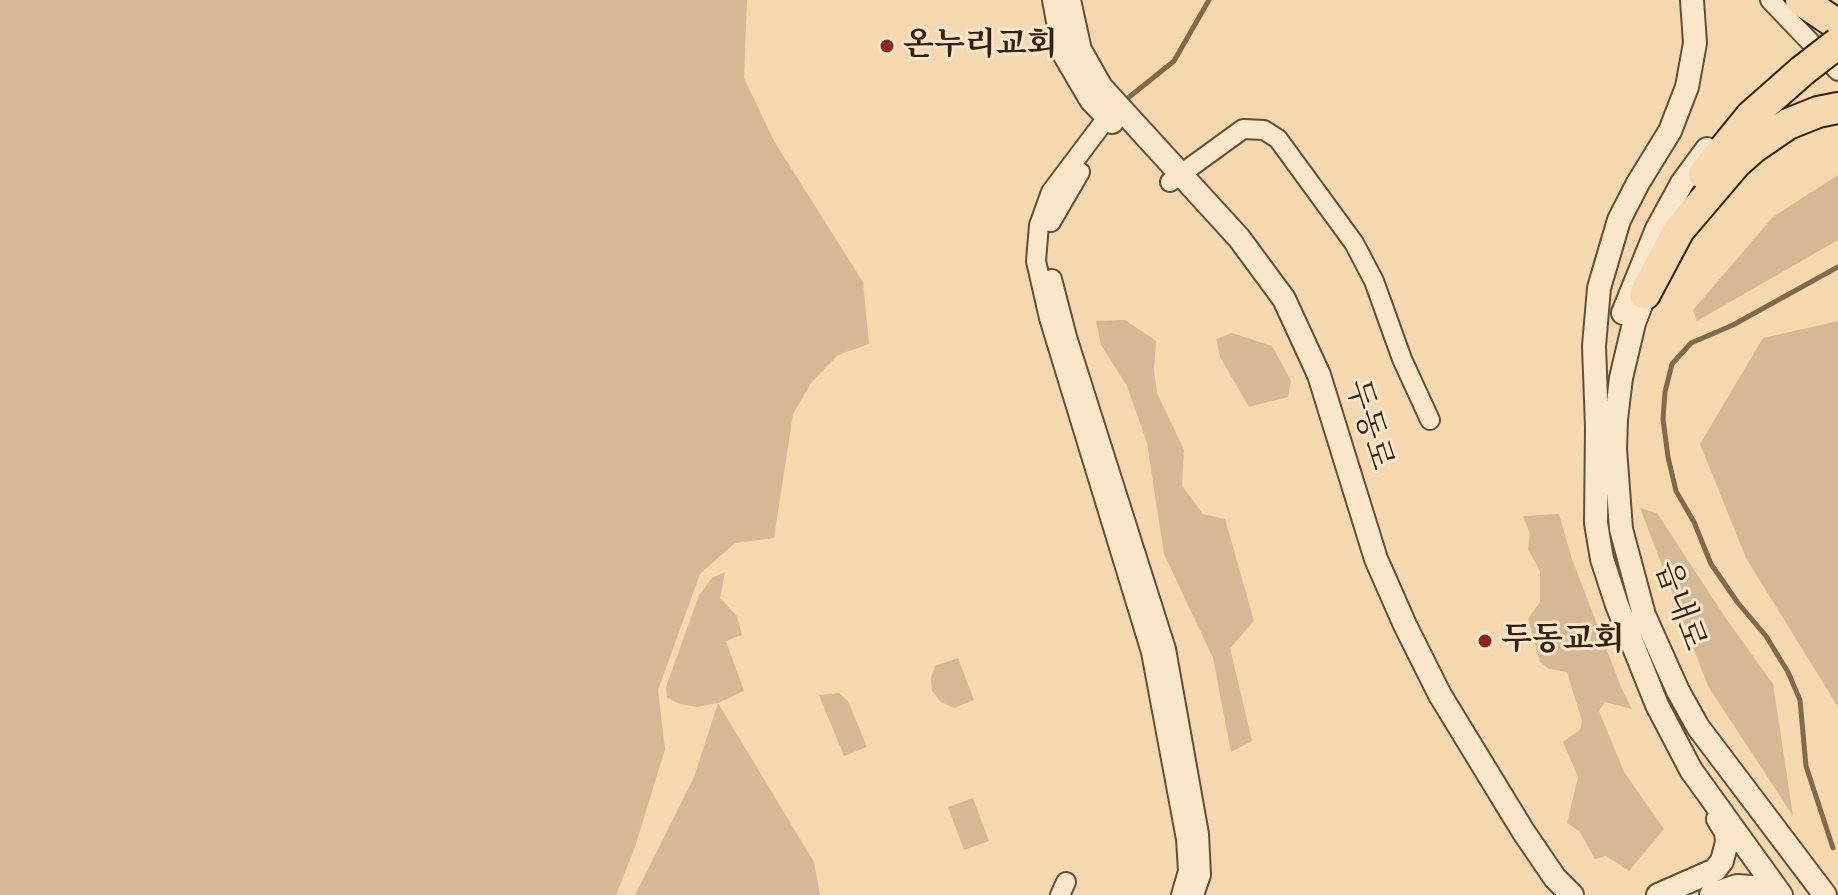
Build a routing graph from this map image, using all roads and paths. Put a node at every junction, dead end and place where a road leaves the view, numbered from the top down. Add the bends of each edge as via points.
1 (1054, 0) edge
2 (1069, 0) edge
3 (1692, 0) edge
4 (1770, 0) edge
5 (1801, 0) edge
6 (1838, 25) edge
7 (1838, 43) edge
8 (1798, 67) junction
9 (1838, 71) edge
10 (1834, 109) edge
11 (1116, 115) junction
12 (1175, 178) junction
13 (1645, 294) junction
14 (1430, 420) dead end
15 (1597, 427) junction
16 (1691, 770) junction
17 (1181, 895) edge
18 (1194, 895) edge
19 (1558, 895) edge
20 (1572, 895) edge
21 (1658, 895) edge
22 (1711, 895) edge
23 (1766, 895) edge
24 (1781, 895) edge
25 (1825, 895) edge

1 - 11 street, 두동로 via 1064,54 1086,92
2 - 11 street, 두동로 via 1085,62
3 - 15 street via 1695,43 1687,87 1670,131 1628,200 1601,276 1594,346
4 - 9 street
5 - 6 highway
7 - 8 highway, bridge
8 - 13 highway via 1707,169 1667,237
8 - 15 street via 1749,102 1713,141 1669,206 1627,298
10 - 13 highway via 1788,124 1736,163 1679,230
11 - 12 street, 두동로
11 - 17 street via 1051,192 1039,225 1036,261 1151,652 1186,839 1188,871
11 - 18 street via 1064,197 1051,222 1047,247 1067,337 1166,649 1199,834 1201,875
12 - 14 street via 1243,129 1264,130 1278,139 1361,256
12 - 19 street, 두동로 via 1270,305 1307,377 1364,555 1402,638 1507,820
12 - 20 street, 두동로 via 1239,238 1284,299 1319,375 1376,559 1405,625 1440,695 1523,831
13 - 25 street, 읍내로 via 1621,378 1615,449 1621,529 1644,615 1698,727
15 - 16 street, 읍내로 via 1596,523 1602,559 1635,656
16 - 21 street via 1726,832 1725,853 1715,870
16 - 24 street, 읍내로
22 - 23 street via 1737,886

